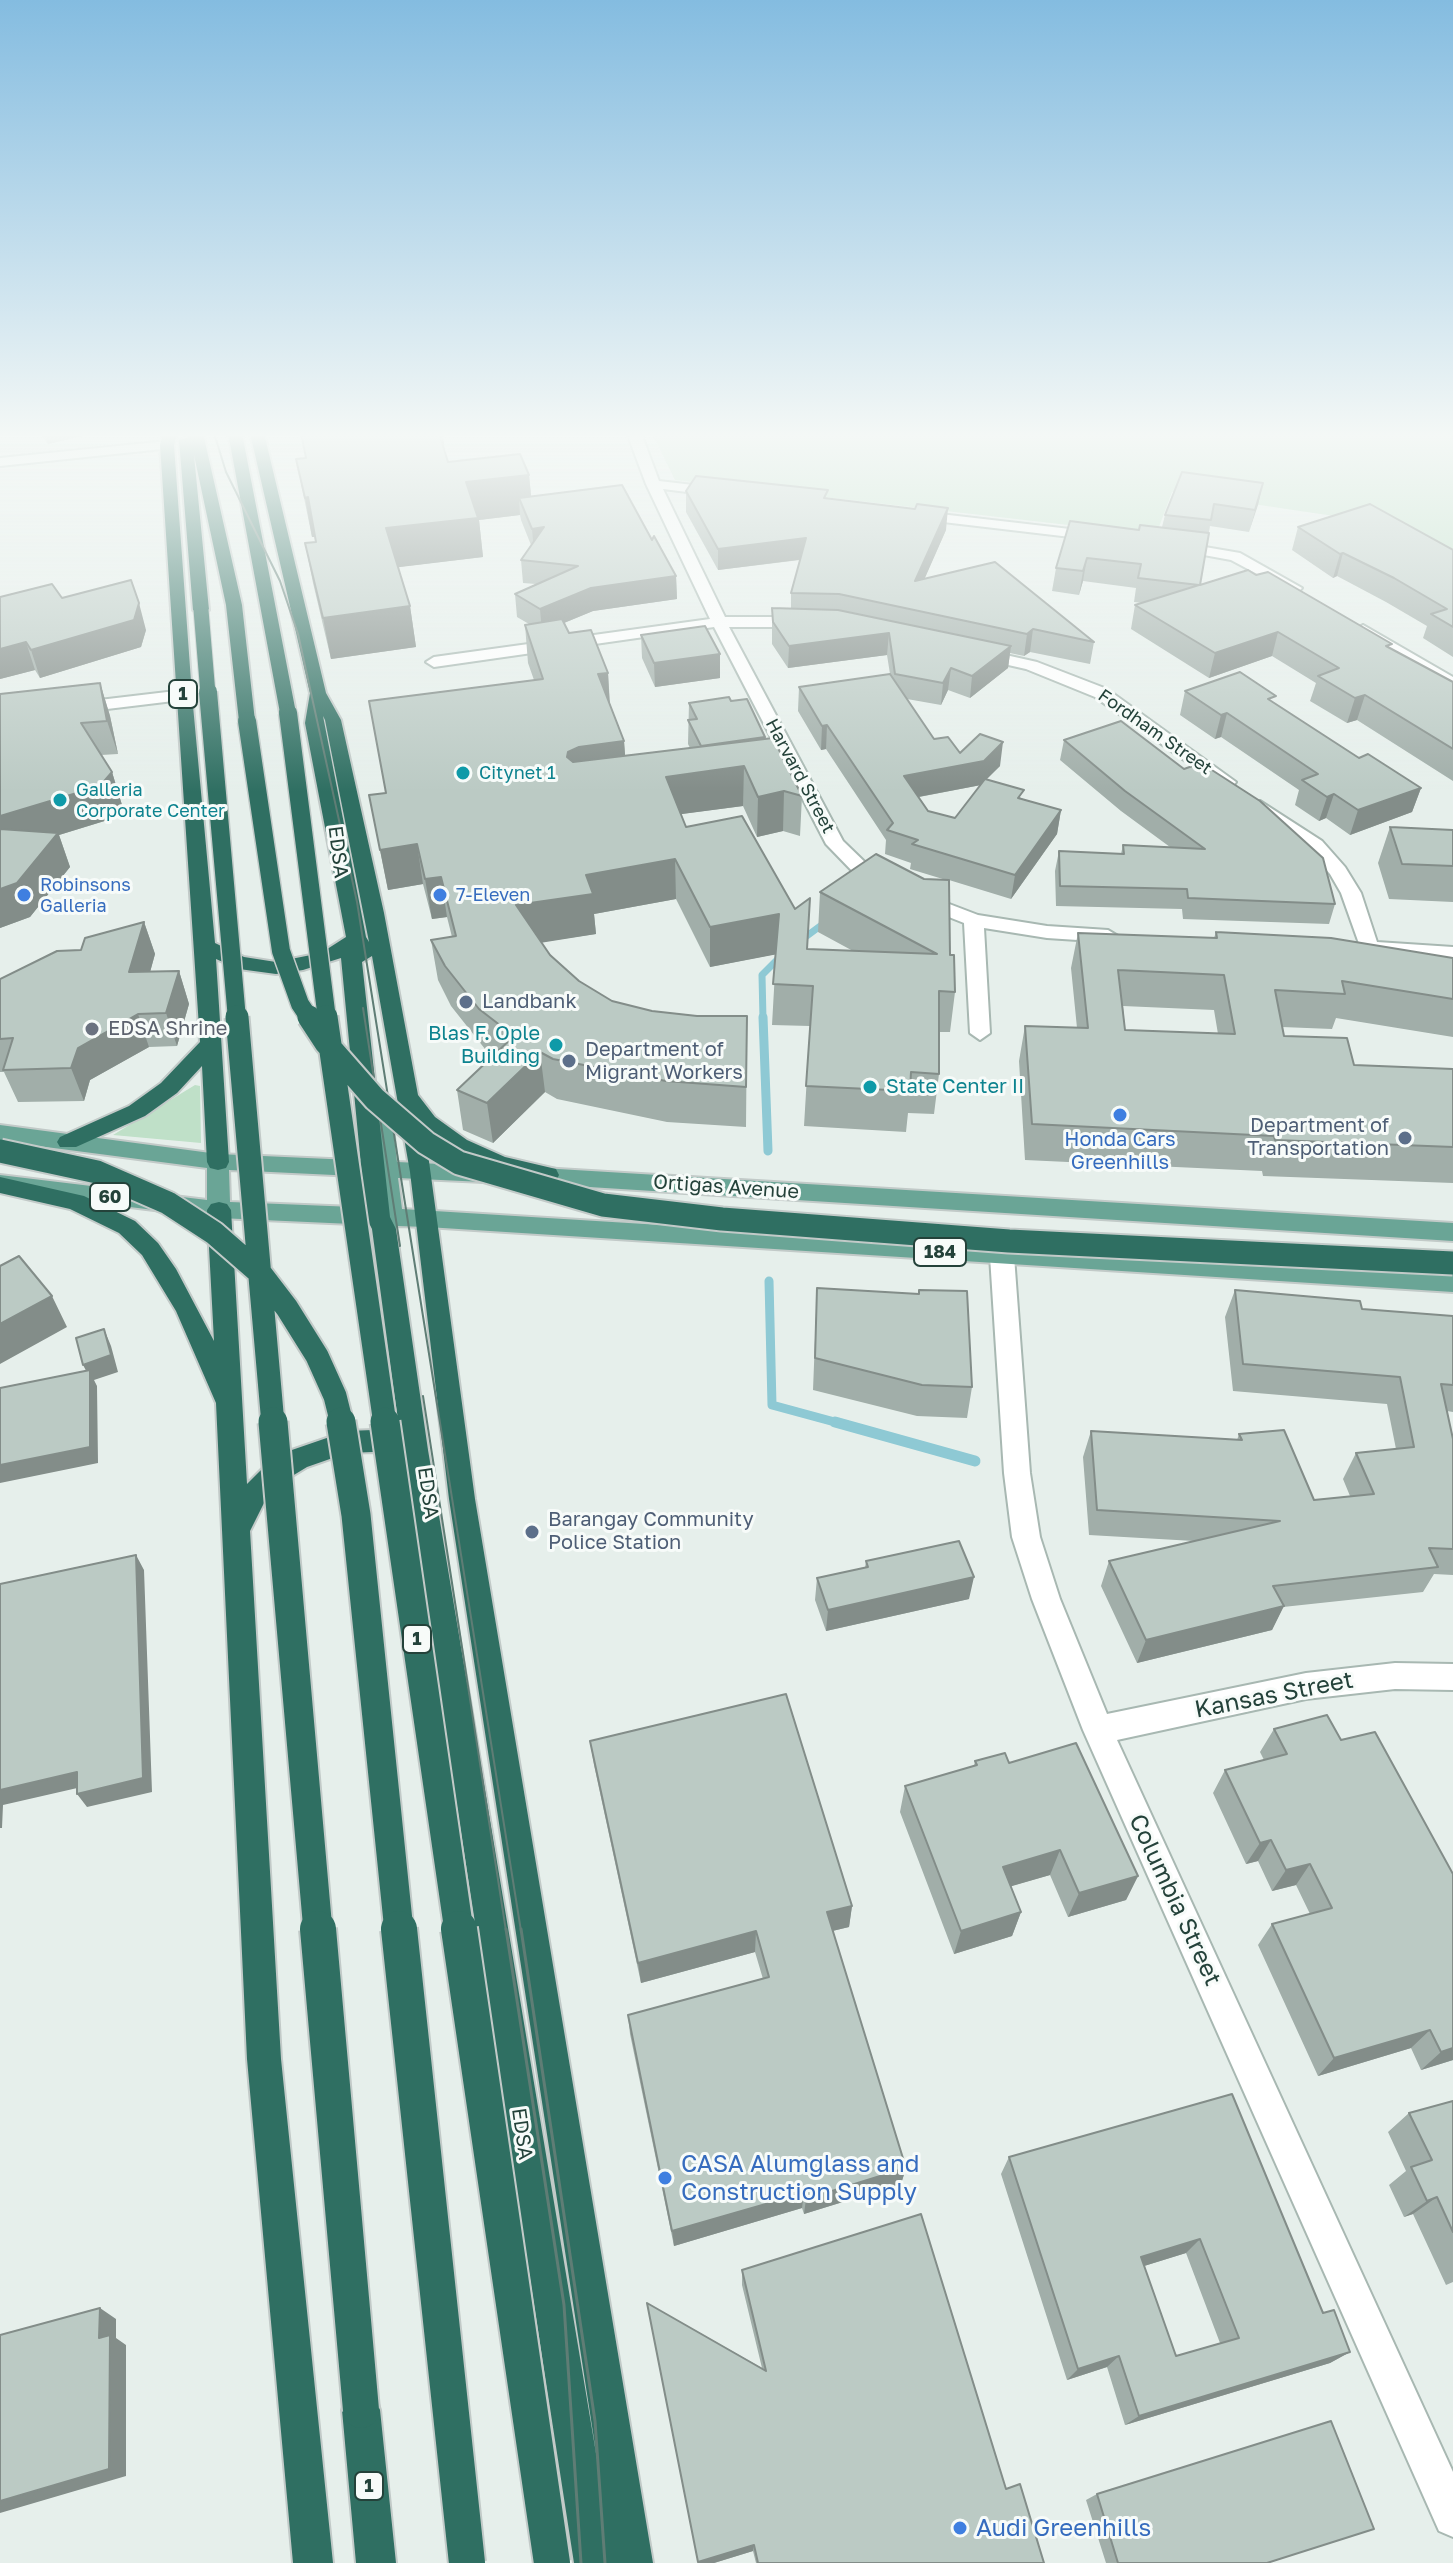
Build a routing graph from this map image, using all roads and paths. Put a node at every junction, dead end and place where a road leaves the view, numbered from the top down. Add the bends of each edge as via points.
1 (175, 553) edge
2 (195, 553) edge
3 (222, 553) edge
4 (258, 553) edge
5 (285, 553) edge
6 (686, 553) edge
7 (1215, 553) edge
8 (196, 570) junction
9 (176, 572) junction
10 (1310, 597) edge
11 (1349, 621) edge
12 (719, 622) junction
13 (823, 623) edge
14 (967, 651) edge
15 (434, 662) dead end
16 (1453, 684) edge
17 (318, 693) junction
18 (184, 695) junction
19 (61, 709) edge
20 (974, 920) junction
21 (1125, 938) edge
22 (205, 942) junction
23 (353, 942) junction
24 (1453, 953) edge
25 (980, 1033) dead end
26 (212, 1042) junction
27 (406, 1093) junction
28 (381, 1120) joint
29 (0, 1133) edge
30 (68, 1142) junction
31 (92, 1145) junction
32 (0, 1151) edge
33 (218, 1162) junction
34 (380, 1170) junction
35 (421, 1172) junction
36 (548, 1175) junction
37 (0, 1184) edge
38 (60, 1191) junction
39 (219, 1210) junction
40 (427, 1219) junction
41 (1241, 1219) junction
42 (384, 1221) junction
43 (1315, 1224) junction
44 (1359, 1226) junction
45 (1453, 1232) edge
46 (1002, 1256) junction
47 (1453, 1263) edge
48 (1249, 1273) junction
49 (1322, 1277) junction
50 (1370, 1279) junction
51 (1453, 1283) edge
52 (231, 1412) junction
53 (415, 1450) junction
54 (235, 1534) junction
55 (1453, 1677) edge
56 (1098, 1730) junction
57 (569, 2166) junction
58 (532, 2177) junction
59 (1453, 2517) edge
60 (313, 2563) edge
61 (376, 2563) edge
62 (467, 2563) edge
63 (552, 2563) edge
64 (594, 2563) edge
65 (633, 2563) edge

1 - 9 highway, 1
2 - 8 highway, 1
3 - 47 highway, bridge via 281,951 300,1004 375,1099 426,1143 459,1163 603,1205 722,1219 1009,1241
4 - 63 highway, EDSA / 1, bridge via 288,713 334,1078
5 - 17 highway, 1
6 - 12 street, Harvard Street
7 - 10 street via 1235,556
8 - 9 highway
8 - 61 highway, 1, bridge
9 - 18 highway, 1
11 - 16 street
12 - 13 street
12 - 15 street
12 - 20 street, Harvard Street via 785,767 835,844 865,873
14 - 24 street, Fordham Street via 1031,665 1101,693 1315,845 1351,893 1362,948
17 - 23 highway, 1 via 313,723
17 - 27 highway, 1 via 333,720
18 - 19 street
18 - 22 highway, 1
20 - 21 street, Harvard Street
20 - 25 street
22 - 23 highway via 239,963 276,968 316,961
22 - 26 highway, 1
23 - 28 highway, 1 via 361,944
23 - 34 highway, 1
26 - 30 highway via 169,1088 137,1111
26 - 33 highway, 1
27 - 35 highway, 1
27 - 36 highway via 427,1122 459,1146 500,1164
28 - 34 main road, 1
29 - 30 main road, Ortigas Avenue
30 - 31 main road, Ortigas Avenue
31 - 33 main road, Ortigas Avenue
31 - 38 main road via 99,1156 94,1171 82,1183
32 - 62 highway, bridge via 97,1172 168,1203 214,1233 261,1274 287,1308 335,1396 358,1531
33 - 34 main road, Ortigas Avenue
33 - 39 main road, 1
34 - 35 main road, Ortigas Avenue
34 - 42 main road, 1
35 - 36 main road, Ortigas Avenue
35 - 40 highway, 1
36 - 41 main road, Ortigas Avenue
37 - 38 main road, 60
37 - 52 highway via 65,1198 106,1214 150,1249 188,1310
38 - 39 main road, 60
39 - 42 main road, 60
39 - 52 highway, 1
40 - 42 main road, 60
40 - 46 main road, 184
40 - 57 highway, 1 via 462,1499
41 - 43 main road, Ortigas Avenue
41 - 48 main road via 1262,1254
42 - 53 highway, 1
43 - 44 main road, Ortigas Avenue
43 - 49 main road via 1301,1237 1300,1253
44 - 45 main road, Ortigas Avenue
44 - 50 main road via 1380,1254
46 - 48 main road, 184
46 - 56 street, Columbia Street via 1014,1445 1026,1537
48 - 49 main road, 184
49 - 50 main road, 184
50 - 51 main road, 184
52 - 54 highway, 1
53 - 54 highway via 373,1441 347,1442 298,1459 257,1491
53 - 58 highway, 1
54 - 60 highway, 1 via 264,2059
55 - 56 street, Kansas Street via 1335,1681
56 - 59 street, Columbia Street
57 - 58 highway
57 - 65 highway, 1
58 - 64 highway, 1

